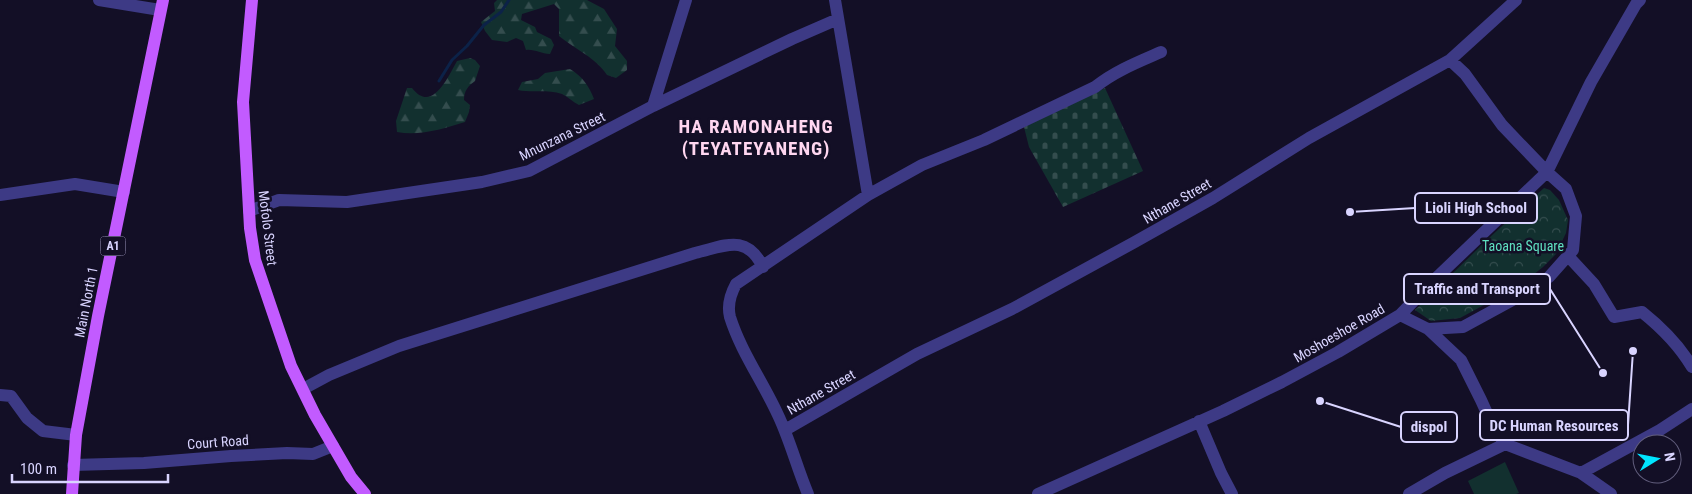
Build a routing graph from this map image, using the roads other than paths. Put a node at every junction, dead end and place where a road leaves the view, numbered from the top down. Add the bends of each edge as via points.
1 (99, 0) edge
2 (686, 0) edge
3 (835, 0) edge
4 (1516, 0) edge
5 (1640, 0) edge
6 (250, 1) edge
7 (162, 5) edge
8 (838, 19) junction
9 (1161, 52) dead end
10 (1450, 60) junction
11 (653, 106) junction
12 (1547, 172) junction
13 (124, 192) junction
14 (0, 195) edge
15 (868, 195) junction
16 (249, 211) junction
17 (1568, 256) junction
18 (763, 267) junction
19 (1400, 315) junction
20 (1428, 329) junction
21 (1692, 367) edge
22 (302, 389) junction
23 (0, 394) edge
24 (1692, 409) edge
25 (1199, 421) junction
26 (784, 430) junction
27 (76, 435) junction
28 (1505, 444) junction
29 (333, 446) junction
30 (73, 465) junction
31 (1581, 473) junction
32 (72, 494) edge
33 (365, 494) edge
34 (808, 494) edge
35 (1038, 494) edge
36 (1232, 494) edge
37 (1409, 494) edge
38 (1611, 494) edge

1 - 7 street
2 - 11 street
3 - 8 street
4 - 10 street, Nthane Street
5 - 12 street, Moshoeshoe Road via 1591,82
6 - 16 main road, Mofolo Street via 242,102
7 - 13 main road, Main North 1 / A1
8 - 11 street, Mnunzana Street
8 - 15 street
9 - 15 street via 984,140 922,165
10 - 12 street via 1465,74 1502,125
10 - 26 street, Nthane Street via 1309,138 1214,198 1134,243 1012,309 917,354
11 - 16 street, Mnunzana Street via 529,170 482,182 347,202 279,200
12 - 17 street via 1566,189 1576,216 1573,250
12 - 19 street, Moshoeshoe Road
13 - 14 street via 75,184
13 - 27 main road, Main North 1 / A1
15 - 18 street
16 - 22 main road, Mofolo Street via 255,260
17 - 20 street via 1548,277 1492,313 1463,326
17 - 21 street via 1594,284 1614,317 1642,312 1682,350
18 - 22 street via 757,255 735,244 695,253 399,346
18 - 26 street via 736,284 730,295 730,316
19 - 20 street
19 - 25 street, Moshoeshoe Road via 1282,382
20 - 28 street via 1461,360 1490,422
22 - 29 main road, Mofolo Street
23 - 27 street via 11,396 43,431
24 - 31 street
25 - 35 street, Moshoeshoe Road
25 - 36 street
26 - 34 street
27 - 30 main road, Main North 1 / A1
28 - 31 street
28 - 37 street
29 - 30 street, Court Road via 313,454
29 - 33 main road, Mofolo Street
30 - 32 main road, Main North 1 / A1
31 - 38 street

